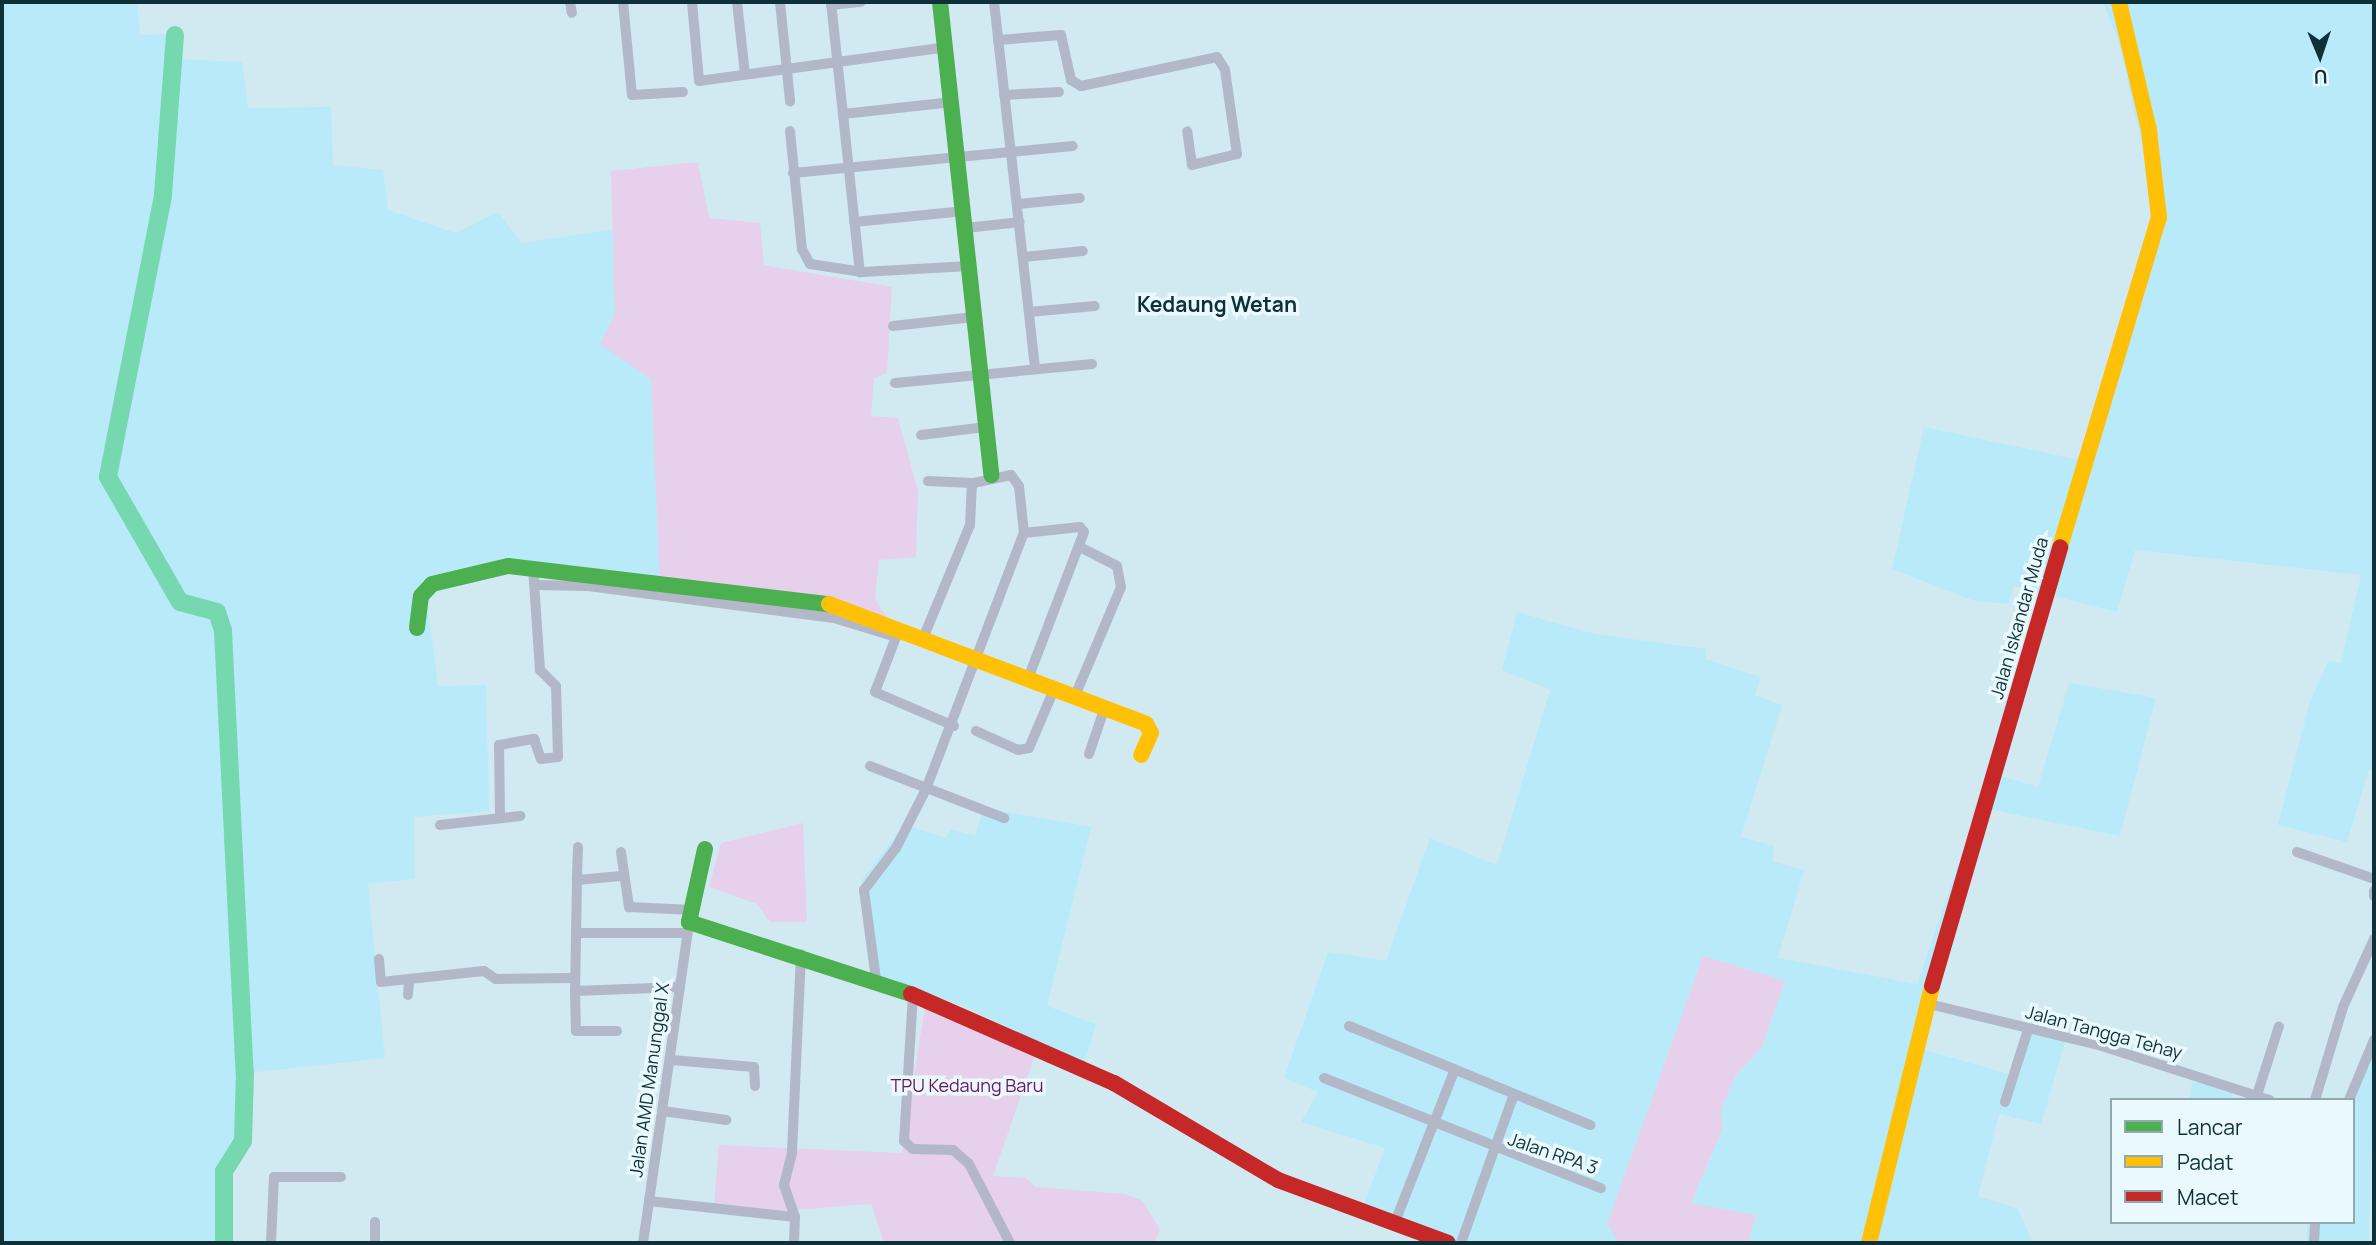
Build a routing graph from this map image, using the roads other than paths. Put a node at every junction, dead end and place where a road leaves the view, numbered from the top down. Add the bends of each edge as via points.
1 (623, 2) edge
2 (692, 2) edge
3 (737, 2) edge
4 (780, 2) edge
5 (861, 2) edge
6 (940, 2) edge
7 (994, 2) edge
8 (2119, 2) edge
9 (831, 4) edge
10 (998, 40) junction
11 (946, 47) junction
12 (837, 59) junction
13 (787, 65) junction
14 (745, 74) junction
15 (683, 92) dead end
16 (1059, 92) dead end
17 (1004, 95) junction
18 (790, 101) dead end
19 (952, 102) junction
20 (843, 114) junction
21 (790, 131) dead end
22 (1187, 131) dead end
23 (1073, 146) dead end
24 (1010, 151) junction
25 (958, 157) junction
26 (849, 168) junction
27 (793, 173) junction
28 (1080, 198) dead end
29 (1018, 204) junction
30 (964, 211) junction
31 (855, 222) junction
32 (1020, 222) junction
33 (965, 228) junction
34 (1083, 251) dead end
35 (1024, 257) junction
36 (970, 266) junction
37 (860, 272) junction
38 (1095, 306) dead end
39 (1029, 312) junction
40 (973, 317) junction
41 (893, 326) dead end
42 (1092, 364) dead end
43 (1035, 369) junction
44 (979, 373) junction
45 (895, 383) dead end
46 (985, 427) junction
47 (921, 435) dead end
48 (991, 475) junction
49 (928, 481) dead end
50 (972, 483) junction
51 (1024, 533) junction
52 (1082, 548) junction
53 (533, 567) junction
54 (536, 585) junction
55 (417, 628) dead end
56 (898, 632) junction
57 (924, 636) junction
58 (979, 657) junction
59 (1029, 676) junction
60 (1055, 687) junction
61 (1075, 696) junction
62 (1104, 710) junction
63 (954, 726) junction
64 (976, 731) dead end
65 (1089, 754) dead end
66 (1141, 755) dead end
67 (870, 766) dead end
68 (926, 789) junction
69 (500, 814) junction
70 (520, 816) dead end
71 (1004, 818) dead end
72 (440, 825) dead end
73 (578, 847) dead end
74 (705, 849) dead end
75 (621, 852) dead end
76 (2297, 852) dead end
77 (621, 876) junction
78 (2374, 879) edge
79 (577, 880) junction
80 (2374, 891) edge
81 (2374, 896) edge
82 (689, 922) junction
83 (576, 933) junction
84 (2374, 939) edge
85 (801, 954) junction
86 (379, 959) dead end
87 (575, 978) junction
88 (409, 979) junction
89 (876, 979) junction
90 (680, 987) junction
91 (575, 991) junction
92 (913, 994) junction
93 (408, 995) dead end
94 (1929, 1004) junction
95 (1349, 1026) dead end
96 (2279, 1026) dead end
97 (2028, 1030) junction
98 (617, 1031) dead end
99 (2374, 1040) edge
100 (672, 1060) junction
101 (1455, 1069) junction
102 (1324, 1078) dead end
103 (755, 1086) dead end
104 (1514, 1094) junction
105 (2257, 1095) junction
106 (2264, 1098) edge
107 (2316, 1098) edge
108 (2350, 1098) edge
109 (2005, 1102) dead end
110 (663, 1111) junction
111 (726, 1119) dead end
112 (1590, 1125) dead end
113 (1433, 1126) junction
114 (1494, 1150) junction
115 (341, 1177) dead end
116 (1601, 1188) dead end
117 (649, 1201) junction
118 (796, 1217) junction
119 (375, 1222) dead end
120 (1395, 1222) junction
121 (2315, 1224) edge
122 (271, 1243) edge
123 (375, 1243) edge
124 (643, 1243) edge
125 (794, 1243) edge
126 (1010, 1243) edge
127 (1448, 1243) edge
128 (1461, 1243) edge
129 (1869, 1243) edge
130 (2314, 1243) edge

1 - 15 street via 632,95
2 - 14 street via 698,80
3 - 14 street
4 - 13 street
5 - 9 street
6 - 11 street
7 - 10 street
8 - 94 street, Jalan Iskandar Muda via 2148,130 2159,218
9 - 12 street
10 - 17 street
10 - 22 street via 1062,35 1071,80 1081,86 1217,57 1224,70 1237,154 1192,165
11 - 12 street
11 - 19 street
12 - 13 street
12 - 20 street
13 - 14 street
13 - 18 street
16 - 17 street
17 - 24 street
19 - 20 street
19 - 25 street
20 - 26 street
21 - 27 street
23 - 24 street
24 - 25 street
24 - 29 street
25 - 26 street
25 - 30 street
26 - 27 street
26 - 31 street
27 - 37 street via 807,261
28 - 29 street
29 - 32 street
30 - 31 street
30 - 33 street
31 - 37 street
32 - 33 street
32 - 35 street
33 - 36 street
34 - 35 street
35 - 39 street
36 - 37 street
36 - 40 street
38 - 39 street
39 - 43 street
40 - 41 street
40 - 44 street
42 - 43 street
43 - 44 street
44 - 45 street
44 - 46 street
46 - 47 street
46 - 48 street
48 - 50 street
48 - 51 street via 1011,475 1019,486
49 - 50 street
50 - 57 street via 970,524
51 - 52 street via 1080,527
51 - 58 street
52 - 59 street
52 - 61 street via 1117,566 1121,587
53 - 54 street
53 - 55 street via 496,567 432,584 421,596
53 - 56 street via 835,605
54 - 56 street via 588,586 834,618
54 - 69 street via 540,670 556,686 558,757 541,759 534,739 499,745
56 - 57 street
56 - 63 street via 875,692
57 - 58 street
58 - 59 street
58 - 63 street
59 - 60 street
60 - 61 street
60 - 64 street via 1029,748 1011,748
61 - 62 street
62 - 65 street
62 - 66 street via 1150,727
63 - 68 street
67 - 68 street
68 - 71 street
68 - 89 street via 896,848 864,890
69 - 70 street
69 - 72 street
73 - 79 street
74 - 82 street
75 - 77 street
76 - 78 street
77 - 79 street
77 - 82 street via 629,907
79 - 83 street
80 - 81 street
82 - 83 street
82 - 85 street
82 - 90 street, Jalan AMD Manunggal X
83 - 87 street
84 - 107 street via 2343,1007
85 - 89 street
85 - 118 street via 792,1152 784,1185
86 - 88 street via 382,982
87 - 88 street via 496,979 484,971
87 - 91 street
88 - 93 street
89 - 92 street
90 - 91 street
90 - 100 street, Jalan AMD Manunggal X
91 - 98 street via 578,1033
92 - 120 street via 1114,1083 1275,1178
92 - 126 street via 904,1141 914,1149 953,1150 969,1164
94 - 97 street, Jalan Tangga Tehay
94 - 129 street, Jalan Iskandar Muda
95 - 101 street
96 - 105 street
97 - 105 street, Jalan Tangga Tehay
97 - 109 street
99 - 108 street
100 - 103 street via 754,1066
100 - 110 street, Jalan AMD Manunggal X
101 - 104 street
101 - 113 street
102 - 113 street, Jalan RPA 3
104 - 112 street
104 - 114 street
105 - 106 street, Jalan Tangga Tehay
110 - 111 street
110 - 117 street, Jalan AMD Manunggal X
113 - 114 street, Jalan RPA 3
113 - 120 street
114 - 116 street, Jalan RPA 3
114 - 128 street
115 - 122 street via 274,1177
117 - 118 street
117 - 124 street, Jalan AMD Manunggal X
118 - 125 street
119 - 123 street
120 - 127 street
121 - 130 street

